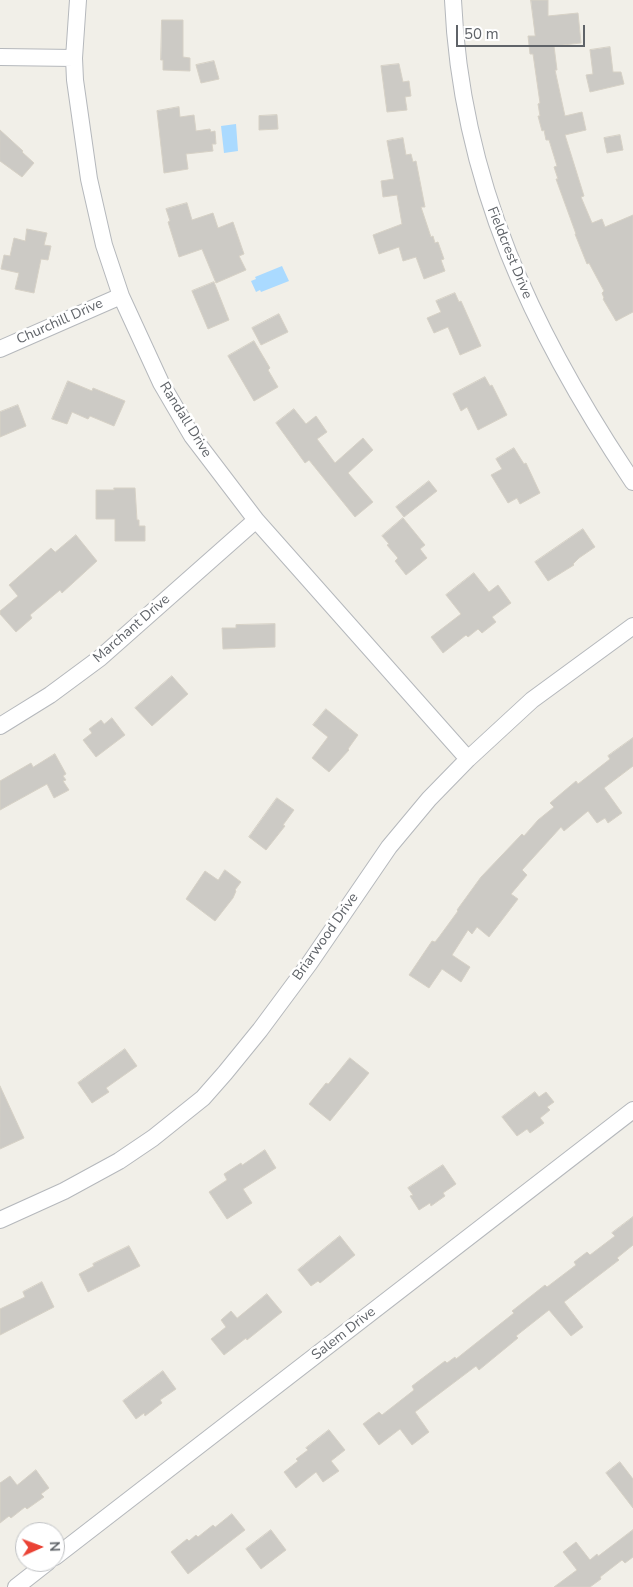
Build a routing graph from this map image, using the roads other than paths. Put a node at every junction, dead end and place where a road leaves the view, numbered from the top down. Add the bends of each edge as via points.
1 (78, 0) edge
2 (453, 0) edge
3 (0, 57) edge
4 (74, 58) junction
5 (120, 296) junction
6 (0, 349) edge
7 (633, 482) edge
8 (256, 520) junction
9 (633, 626) edge
10 (0, 726) edge
11 (468, 759) junction
12 (633, 1110) edge
13 (0, 1220) edge
14 (65, 1549) edge
15 (35, 1572) edge
16 (16, 1587) edge

1 - 4 street, Randall Drive
2 - 7 street, Fieldcrest Drive via 466,111 494,220 546,336 585,409
3 - 4 street
4 - 5 street, Randall Drive via 89,179
5 - 6 street, Churchill Drive
5 - 8 street, Randall Drive via 181,420
8 - 10 street, Marchant Drive via 100,658
8 - 11 street, Randall Drive
9 - 11 street, Briarwood Drive via 532,700
11 - 13 street, Briarwood Drive via 429,799 389,848 260,1030 202,1098 153,1138 119,1160 64,1192
12 - 14 street, Salem Drive
15 - 16 street

